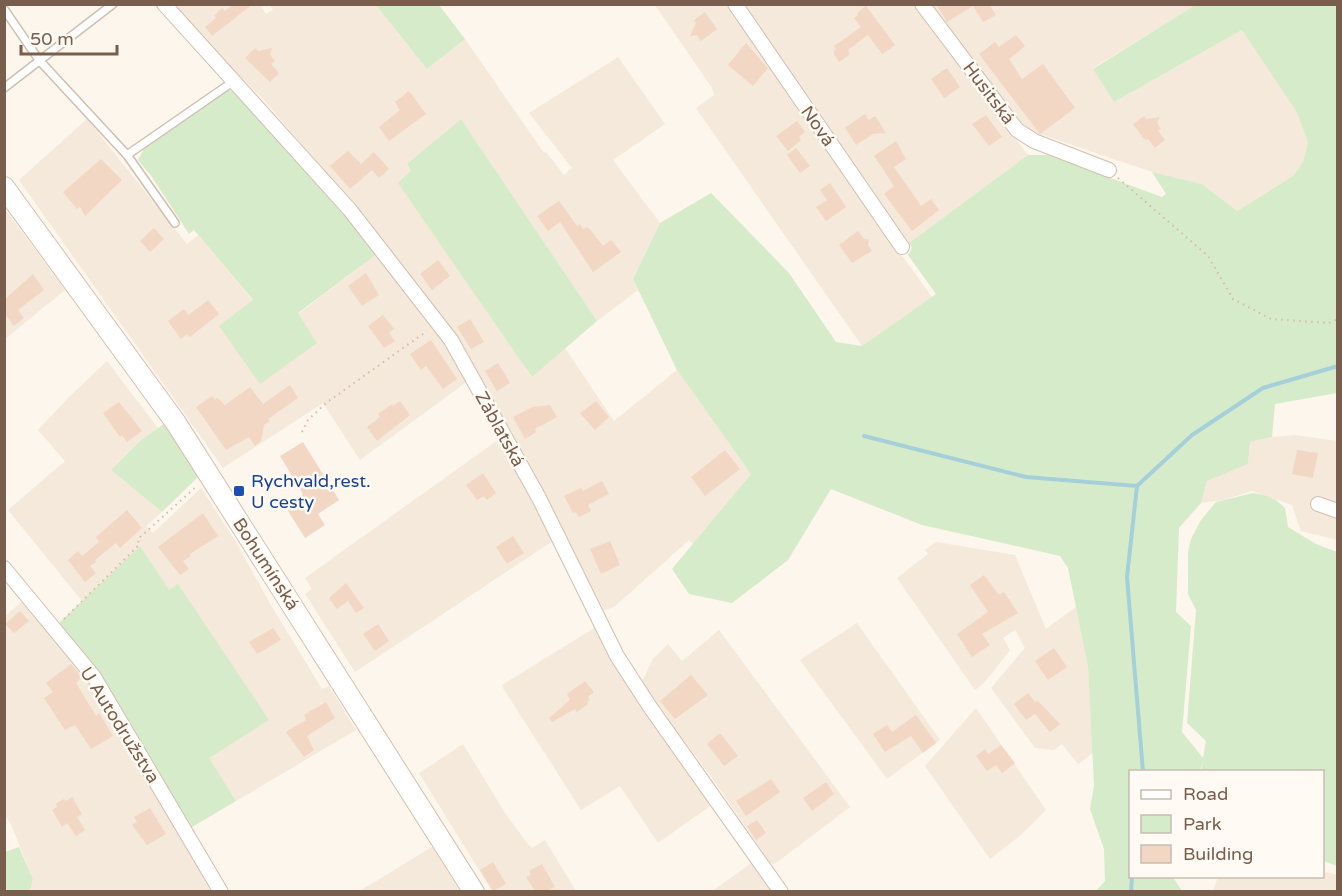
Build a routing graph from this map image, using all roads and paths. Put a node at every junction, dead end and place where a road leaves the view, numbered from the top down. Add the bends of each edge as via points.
1 (113, 4) edge
2 (164, 4) edge
3 (735, 4) edge
4 (922, 4) edge
5 (4, 9) edge
6 (39, 60) junction
7 (234, 81) junction
8 (4, 88) edge
9 (127, 155) junction
10 (1109, 170) joint
11 (4, 186) edge
12 (175, 223) dead end
13 (902, 247) dead end
14 (1338, 319) edge
15 (438, 323) junction
16 (302, 432) dead end
17 (210, 476) junction
18 (1318, 504) dead end
19 (1338, 511) edge
20 (4, 568) edge
21 (54, 628) junction
22 (221, 891) edge
23 (474, 891) edge
24 (781, 891) edge

1 - 6 lane
2 - 7 street, Záblatská
3 - 13 street, Nová
4 - 10 street, Husitská via 1017,130 1034,141
5 - 6 lane
6 - 8 lane
6 - 9 lane
7 - 9 lane
7 - 15 street, Záblatská via 350,210
9 - 12 lane
10 - 14 path via 1208,256 1233,299 1271,319 1329,323
11 - 17 main road, Bohumínská
15 - 16 path via 326,403 308,420
15 - 24 street, Záblatská via 539,498 617,656
17 - 21 path via 138,539 139,545
17 - 23 main road, Bohumínská
18 - 19 street
20 - 21 street, U Autodružstva
21 - 22 street, U Autodružstva via 94,677

